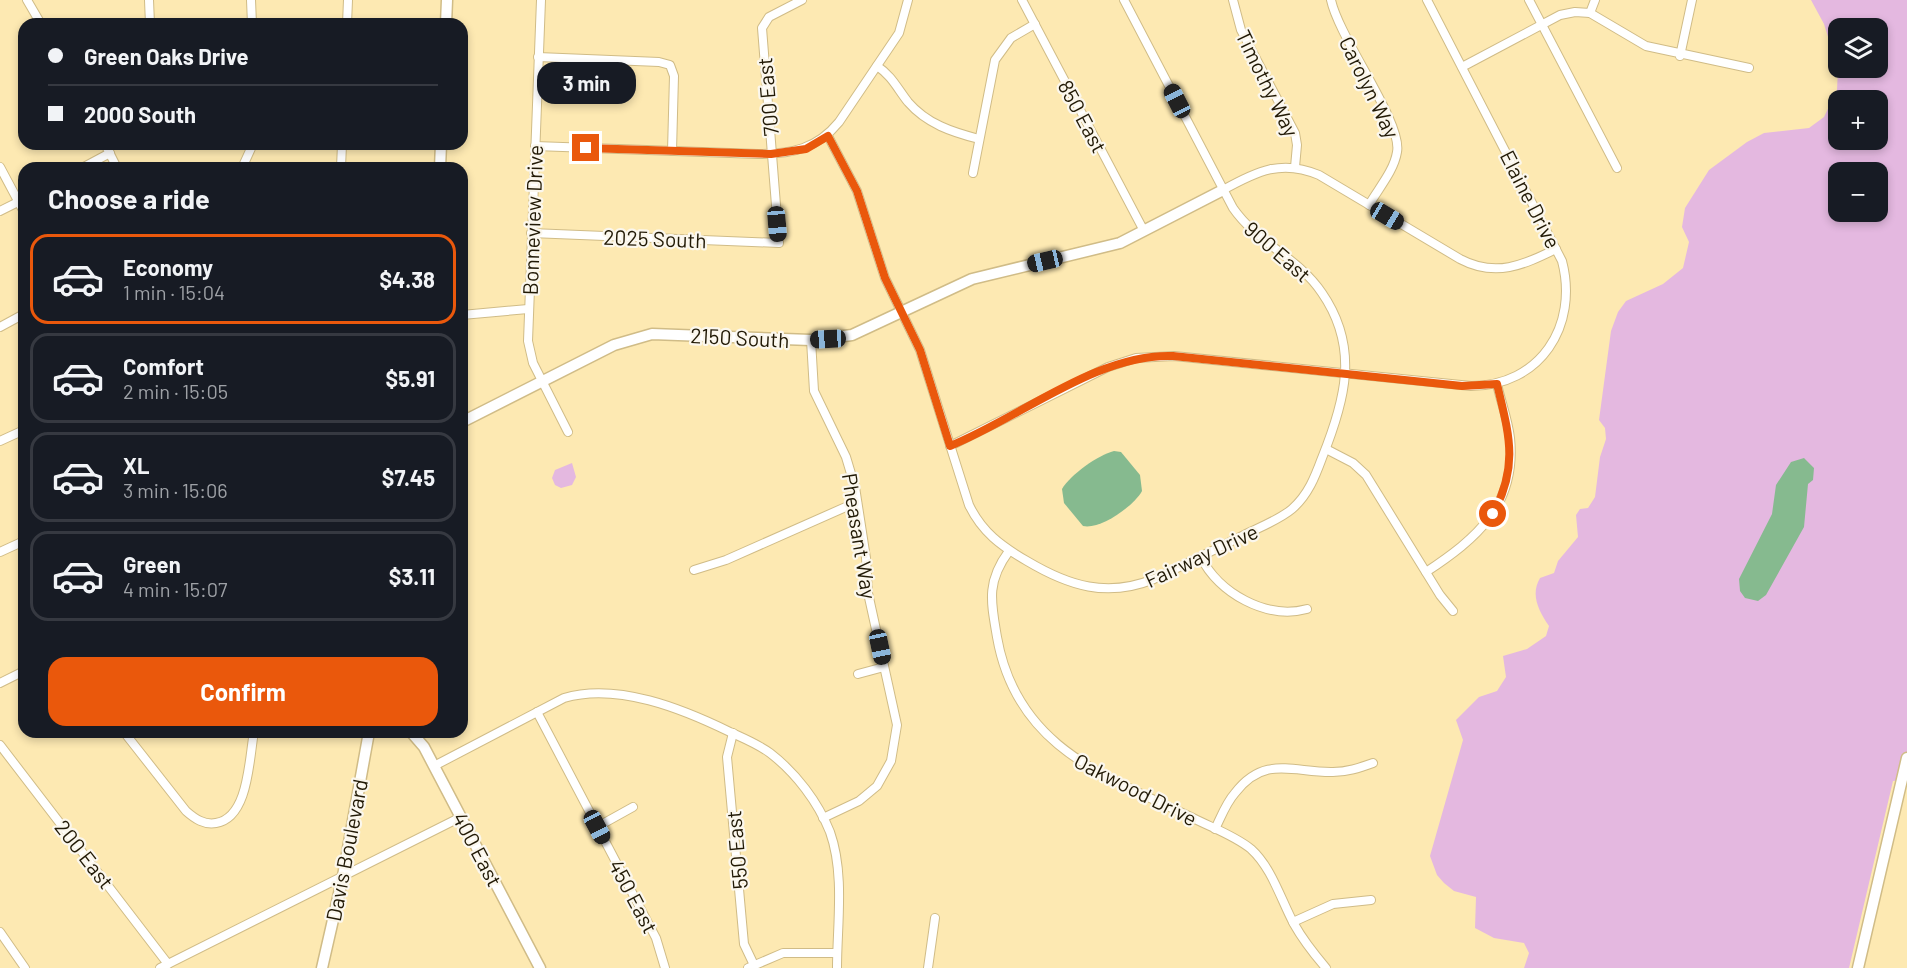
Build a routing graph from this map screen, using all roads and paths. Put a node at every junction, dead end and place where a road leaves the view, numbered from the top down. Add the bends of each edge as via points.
1 (27, 0) edge
2 (149, 0) edge
3 (251, 0) edge
4 (348, 0) edge
5 (447, 0) edge
6 (541, 0) edge
7 (802, 0) edge
8 (908, 0) edge
9 (1022, 0) edge
10 (1124, 0) edge
11 (1233, 0) edge
12 (1331, 0) edge
13 (1427, 0) edge
14 (1529, 0) edge
15 (1594, 0) edge
16 (1692, 0) edge
17 (1590, 13) junction
18 (38, 18) edge
19 (150, 18) edge
20 (252, 18) edge
21 (347, 18) edge
22 (446, 18) edge
23 (1035, 24) junction
24 (1542, 25) junction
25 (1680, 56) junction
26 (538, 57) junction
27 (877, 66) junction
28 (1462, 67) junction
29 (1749, 68) dead end
30 (828, 136) junction
31 (979, 140) junction
32 (535, 146) junction
33 (108, 150) edge
34 (672, 151) junction
35 (110, 153) junction
36 (771, 154) junction
37 (93, 162) edge
38 (114, 162) edge
39 (0, 167) edge
40 (1295, 167) junction
41 (1617, 168) dead end
42 (973, 173) dead end
43 (1223, 190) junction
44 (18, 195) edge
45 (18, 202) edge
46 (1369, 205) junction
47 (0, 212) edge
48 (1143, 231) junction
49 (531, 233) junction
50 (779, 243) joint
51 (1556, 249) junction
52 (528, 309) junction
53 (902, 313) junction
54 (468, 314) edge
55 (18, 317) edge
56 (0, 327) edge
57 (811, 340) junction
58 (1346, 374) junction
59 (542, 381) junction
60 (1497, 384) junction
61 (468, 419) edge
62 (568, 432) dead end
63 (18, 433) edge
64 (0, 441) edge
65 (950, 446) junction
66 (1326, 449) junction
67 (857, 502) junction
68 (18, 544) edge
69 (1009, 551) junction
70 (0, 552) edge
71 (1201, 557) junction
72 (694, 570) dead end
73 (1426, 572) junction
74 (1307, 609) dead end
75 (1453, 611) dead end
76 (884, 667) junction
77 (18, 674) edge
78 (858, 674) dead end
79 (0, 683) edge
80 (537, 712) junction
81 (733, 734) junction
82 (129, 738) edge
83 (253, 738) edge
84 (368, 738) edge
85 (417, 738) edge
86 (0, 745) edge
87 (1907, 758) edge
88 (1373, 763) dead end
89 (434, 766) junction
90 (633, 807) dead end
91 (461, 817) junction
92 (823, 818) junction
93 (597, 827) junction
94 (1215, 829) junction
95 (343, 876) junction
96 (1371, 900) dead end
97 (935, 918) dead end
98 (1293, 922) junction
99 (0, 932) edge
100 (837, 953) junction
101 (168, 964) junction
102 (751, 967) edge
103 (25, 968) edge
104 (160, 968) edge
105 (322, 968) edge
106 (540, 968) edge
107 (665, 968) edge
108 (837, 968) edge
109 (928, 968) edge
110 (1326, 968) edge
111 (1858, 968) edge

1 - 18 street
2 - 19 street
3 - 20 street
4 - 21 street
5 - 22 street
6 - 26 street, Bonneview Drive
7 - 36 street, 700 East via 763,23
8 - 27 street via 899,33
9 - 23 street, 850 East
10 - 43 street, 900 East
11 - 40 street, Timothy Way via 1241,30 1295,133
12 - 46 street, Carolyn Way via 1398,138 1396,156
13 - 28 street, Elaine Drive
14 - 24 street
15 - 17 street
16 - 25 street
17 - 24 street via 1567,13
17 - 25 street via 1637,43
23 - 31 street via 1011,39 995,60
23 - 48 street, 850 East
24 - 28 street
24 - 41 street
25 - 29 street
26 - 32 street, Bonneview Drive
26 - 34 street via 670,65 674,76
27 - 30 street
27 - 31 street via 894,78 905,98 924,117 944,129
28 - 51 street, Elaine Drive
30 - 36 street via 806,149
30 - 53 street, Fairway Drive via 857,191 885,278
31 - 42 street
32 - 34 street
32 - 49 street, Bonneview Drive
33 - 35 street
34 - 36 street
35 - 37 street
35 - 38 street
36 - 50 street, 700 East
39 - 44 street
40 - 43 street via 1261,170
40 - 46 street via 1319,175
43 - 48 street, 2150 South
43 - 58 street, 900 East via 1253,233 1294,262 1321,292 1340,329
45 - 47 street
46 - 51 street via 1460,260 1481,268 1515,268
48 - 53 street, 2150 South via 1110,246 972,279
49 - 50 street, 2025 South
49 - 52 street, Bonneview Drive
51 - 60 street, Elaine Drive via 1567,287 1565,311 1556,336 1531,366
52 - 54 street
52 - 59 street, Bonneview Drive via 529,352
53 - 57 street, 2150 South via 858,333
53 - 65 street, Fairway Drive via 920,350
55 - 56 street
57 - 59 street, 2150 South via 652,334 614,345
57 - 67 street, Pheasant Way via 814,391 846,457
58 - 60 street via 1471,386
58 - 65 street via 1173,356 1136,358 1108,367
58 - 66 street, 900 East via 1342,404
59 - 61 street, 2150 South
59 - 62 street, Bonneview Drive
60 - 73 street via 1510,441 1503,493 1478,534
63 - 64 street
65 - 69 street, Fairway Drive via 974,515 987,534
66 - 71 street, Fairway Drive via 1309,489 1293,508
66 - 73 street via 1366,475
67 - 72 street via 726,560
67 - 76 street, Pheasant Way via 868,593
68 - 70 street
69 - 71 street, Fairway Drive via 1060,579 1101,590 1143,584
69 - 94 street, Oakwood Drive via 995,574 992,606 1004,669 1030,716 1062,750 1089,769
71 - 74 street via 1212,578 1233,593 1278,612 1289,614
73 - 75 street
76 - 78 street
76 - 92 street, Pheasant Way via 897,725 891,760 881,780 866,796
77 - 79 street
80 - 81 street via 574,695 603,694 677,708
80 - 89 street
80 - 93 street, 450 East
81 - 92 street via 767,751 784,765
81 - 102 street, 550 East via 727,757 744,944
82 - 83 street via 190,814 204,823 226,820 242,802
84 - 95 street, Davis Boulevard
85 - 89 street, 400 East
86 - 101 street, 200 East
87 - 111 street
88 - 94 street via 1342,772 1290,766 1263,771 1234,793
89 - 91 street, 400 East
90 - 93 street
91 - 95 street
91 - 106 street, 400 East
92 - 100 street via 837,862
93 - 107 street, 450 East via 658,944
94 - 98 street, Oakwood Drive via 1258,855
95 - 101 street
95 - 105 street, Davis Boulevard
96 - 98 street via 1333,904
97 - 109 street
98 - 110 street, Oakwood Drive
99 - 103 street
100 - 102 street via 783,953
100 - 108 street
101 - 104 street

